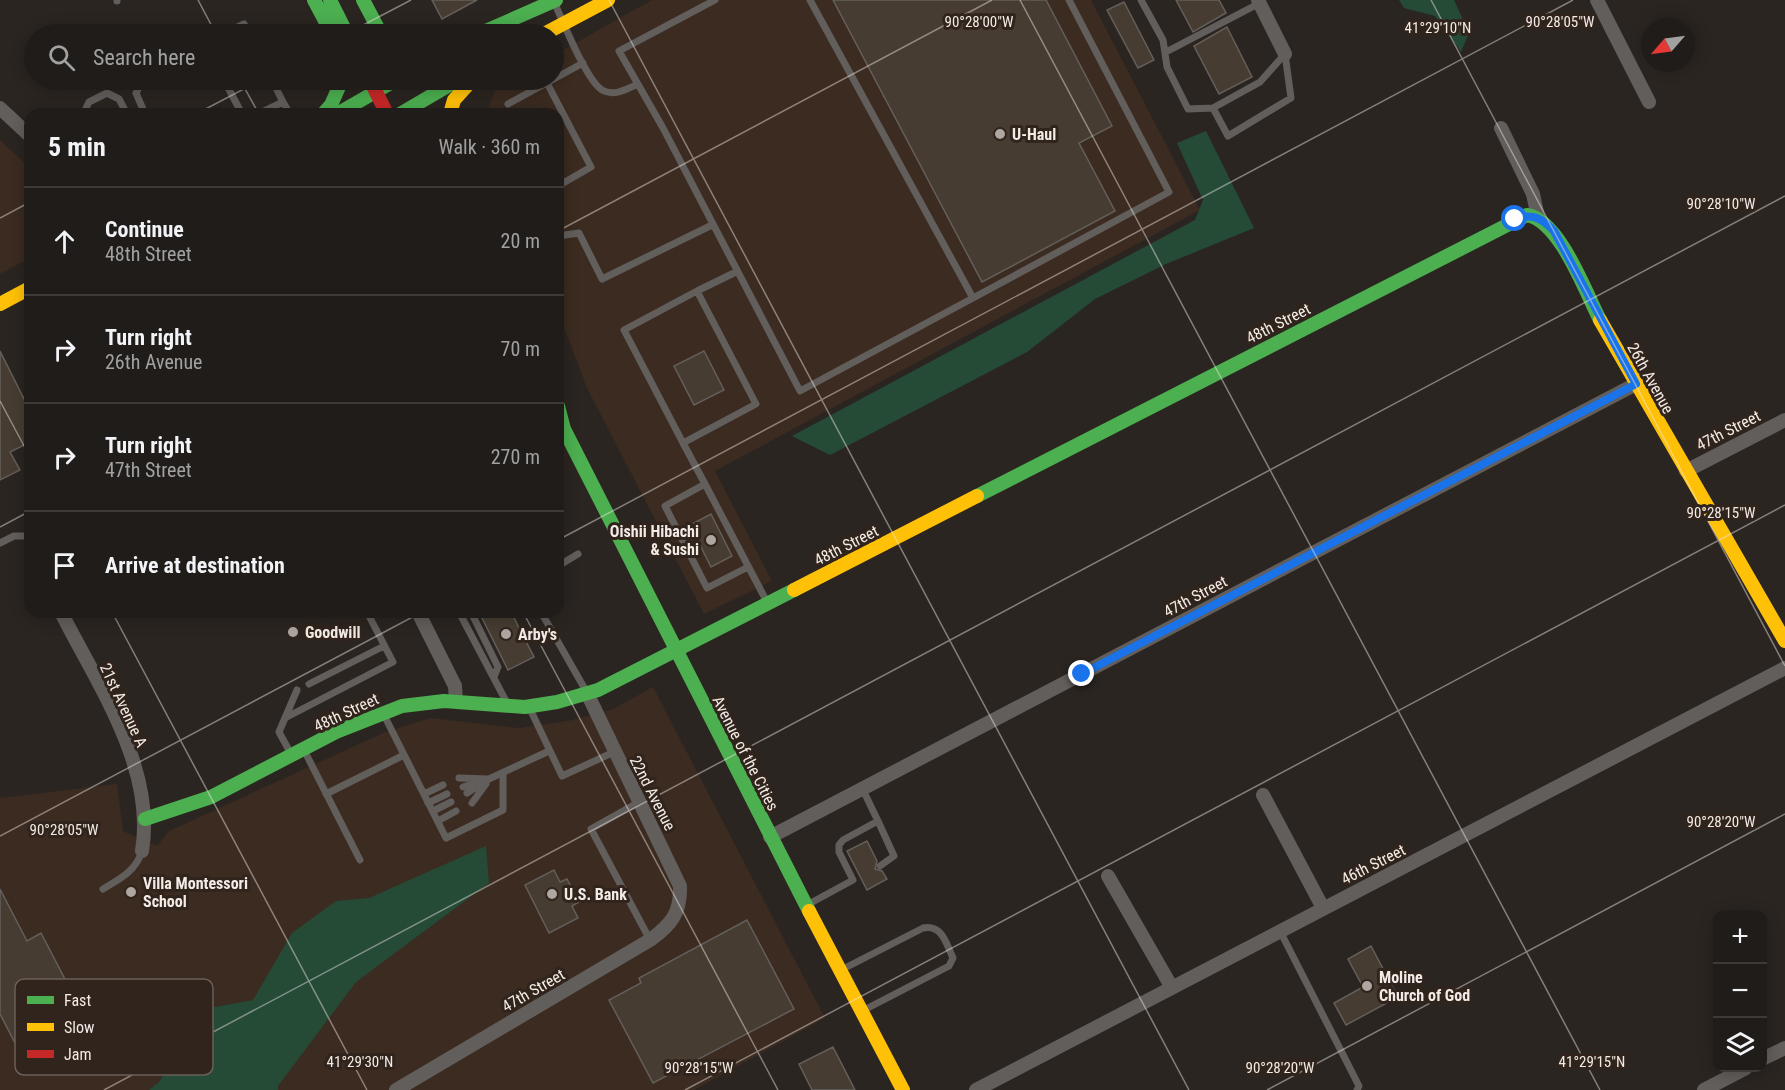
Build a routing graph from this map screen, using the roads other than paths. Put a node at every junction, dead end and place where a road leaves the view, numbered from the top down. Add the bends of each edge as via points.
1 (314, 0) edge
2 (330, 0) edge
3 (363, 0) edge
4 (554, 0) edge
5 (608, 0) edge
6 (715, 0) edge
7 (810, 0) edge
8 (1068, 0) edge
9 (1141, 0) edge
10 (1597, 0) edge
11 (1259, 1) edge
12 (371, 16) junction
13 (327, 24) edge
14 (342, 24) edge
15 (375, 24) edge
16 (378, 24) edge
17 (501, 24) edge
18 (564, 24) junction
19 (1166, 52) junction
20 (1285, 54) junction
21 (583, 63) junction
22 (564, 74) edge
23 (638, 84) junction
24 (137, 90) edge
25 (233, 90) edge
26 (277, 90) edge
27 (338, 90) edge
28 (368, 90) edge
29 (375, 90) edge
30 (409, 90) edge
31 (445, 90) edge
32 (462, 90) edge
33 (534, 90) edge
34 (551, 90) edge
35 (283, 102) junction
36 (1649, 102) dead end
37 (508, 104) dead end
38 (0, 108) edge
39 (86, 108) edge
40 (124, 108) edge
41 (142, 108) edge
42 (240, 108) edge
43 (270, 108) edge
44 (286, 108) edge
45 (328, 108) edge
46 (344, 108) edge
47 (384, 108) edge
48 (418, 108) edge
49 (420, 108) edge
50 (451, 108) edge
51 (560, 108) edge
52 (1213, 108) junction
53 (564, 115) edge
54 (1501, 128) dead end
55 (24, 130) edge
56 (564, 183) edge
57 (1538, 217) junction
58 (712, 225) junction
59 (564, 235) edge
60 (736, 272) junction
61 (24, 291) edge
62 (697, 291) junction
63 (973, 298) junction
64 (0, 304) edge
65 (1636, 384) junction
66 (1785, 420) edge
67 (564, 432) edge
68 (683, 443) junction
69 (1686, 471) junction
70 (705, 484) junction
71 (24, 536) edge
72 (0, 543) edge
73 (578, 554) dead end
74 (564, 562) edge
75 (748, 567) junction
76 (768, 604) junction
77 (64, 618) edge
78 (370, 618) edge
79 (421, 618) edge
80 (462, 618) edge
81 (474, 618) edge
82 (544, 618) edge
83 (1785, 641) edge
84 (384, 646) junction
85 (675, 651) junction
86 (1785, 668) edge
87 (494, 677) junction
88 (309, 684) dead end
89 (297, 690) dead end
90 (587, 693) junction
91 (456, 701) junction
92 (509, 707) junction
93 (528, 707) junction
94 (382, 712) junction
95 (285, 718) junction
96 (549, 751) junction
97 (614, 752) junction
98 (298, 753) junction
99 (404, 755) junction
100 (503, 772) junction
101 (459, 778) dead end
102 (489, 779) junction
103 (443, 785) dead end
104 (465, 790) dead end
105 (863, 790) junction
106 (326, 794) junction
107 (447, 794) dead end
108 (424, 795) junction
109 (1263, 795) dead end
110 (452, 802) dead end
111 (639, 802) junction
112 (428, 803) junction
113 (472, 803) dead end
114 (433, 811) junction
115 (456, 811) dead end
116 (145, 819) junction
117 (438, 821) junction
118 (878, 821) junction
119 (770, 837) junction
120 (142, 851) joint
121 (360, 860) dead end
122 (880, 866) dead end
123 (1108, 876) dead end
124 (103, 889) dead end
125 (807, 906) junction
126 (1323, 908) junction
127 (677, 910) joint
128 (1280, 931) junction
129 (650, 940) junction
130 (841, 970) junction
131 (1171, 987) junction
132 (863, 1011) junction
133 (1785, 1048) edge
134 (1767, 1057) edge
135 (1738, 1072) edge
136 (396, 1090) edge
137 (903, 1090) edge
138 (976, 1090) edge
139 (1357, 1090) edge
140 (1704, 1090) edge

1 - 13 street
2 - 14 street
3 - 12 street
4 - 17 street
4 - 18 lane
5 - 18 street
6 - 23 lane via 619,51
7 - 63 lane
8 - 63 lane via 1169,192
9 - 19 lane
10 - 36 street
11 - 19 lane
11 - 20 street
12 - 15 street
12 - 16 street
18 - 21 lane
19 - 52 lane via 1167,67 1188,109
20 - 52 lane via 1260,82
20 - 52 lane via 1291,98 1228,136
21 - 22 lane
21 - 23 lane via 602,89 615,93
23 - 58 lane
24 - 41 lane
25 - 42 lane
26 - 35 lane
27 - 45 street
28 - 46 street
29 - 47 street
30 - 48 street
31 - 49 street
32 - 50 street
33 - 37 lane
34 - 51 lane
35 - 43 lane
35 - 44 lane
38 - 55 street
39 - 40 lane via 89,102 107,93 119,99
53 - 56 lane via 591,167
54 - 57 street, 26th Avenue via 1533,194
57 - 65 street, 26th Avenue via 1554,231
57 - 76 street, 48th Street via 1515,219
58 - 59 lane via 603,279 579,233
58 - 60 lane
60 - 62 lane
60 - 63 lane via 800,391
61 - 64 street
62 - 68 lane via 756,404
62 - 68 lane via 624,330
65 - 69 street, 26th Avenue
65 - 105 street, 47th Street
66 - 69 street, 47th Street
67 - 85 street, Avenue of the Cities
68 - 70 lane
69 - 83 street, 26th Avenue
70 - 75 lane
70 - 75 lane via 665,506 707,588
71 - 72 lane
73 - 74 lane
75 - 76 lane
76 - 85 street, 48th Street
77 - 116 street, 21st Avenue A via 124,737 138,779
78 - 84 lane
79 - 91 street via 455,686
80 - 87 lane
81 - 87 lane via 498,667
82 - 90 lane
84 - 88 lane
84 - 95 lane via 393,662
85 - 90 street, 48th Street
85 - 119 street, Avenue of the Cities
86 - 126 street, 46th Street
87 - 92 lane
89 - 95 lane
90 - 93 street, 48th Street via 551,705
90 - 97 street, 22nd Avenue
91 - 92 street, 48th Street
91 - 94 street, 48th Street via 420,702
92 - 93 street, 48th Street
93 - 96 lane
94 - 98 street, 48th Street
94 - 99 lane
95 - 98 lane via 279,732
96 - 97 lane via 562,776
96 - 100 lane
97 - 111 street, 22nd Avenue
98 - 106 lane
98 - 116 street, 48th Street via 200,803
99 - 106 lane
99 - 108 lane
100 - 102 lane
100 - 117 lane via 503,810 446,838
101 - 102 lane
102 - 104 lane
102 - 113 lane
103 - 108 lane
105 - 118 lane
105 - 119 street, 47th Street
106 - 121 lane
107 - 112 lane
108 - 112 lane
109 - 126 street
110 - 114 lane
111 - 127 street, 22nd Avenue via 680,886
111 - 129 lane via 591,829
112 - 114 lane
114 - 117 lane
115 - 117 lane
116 - 120 street, 21st Avenue A
118 - 122 lane via 894,856
118 - 125 lane via 839,845 839,852 856,878
119 - 125 street, Avenue of the Cities
120 - 124 lane via 127,874
123 - 131 street
125 - 130 street, Avenue of the Cities
126 - 128 street, 46th Street
127 - 129 street, 47th Street via 673,921
128 - 131 street, 46th Street
128 - 139 lane via 1359,1086
129 - 136 street, 47th Street
130 - 132 street, Avenue of the Cities
130 - 132 lane via 923,928 932,926 939,930 953,957 950,966
131 - 138 street, 46th Street
132 - 137 street, Avenue of the Cities
133 - 134 street
135 - 140 street

